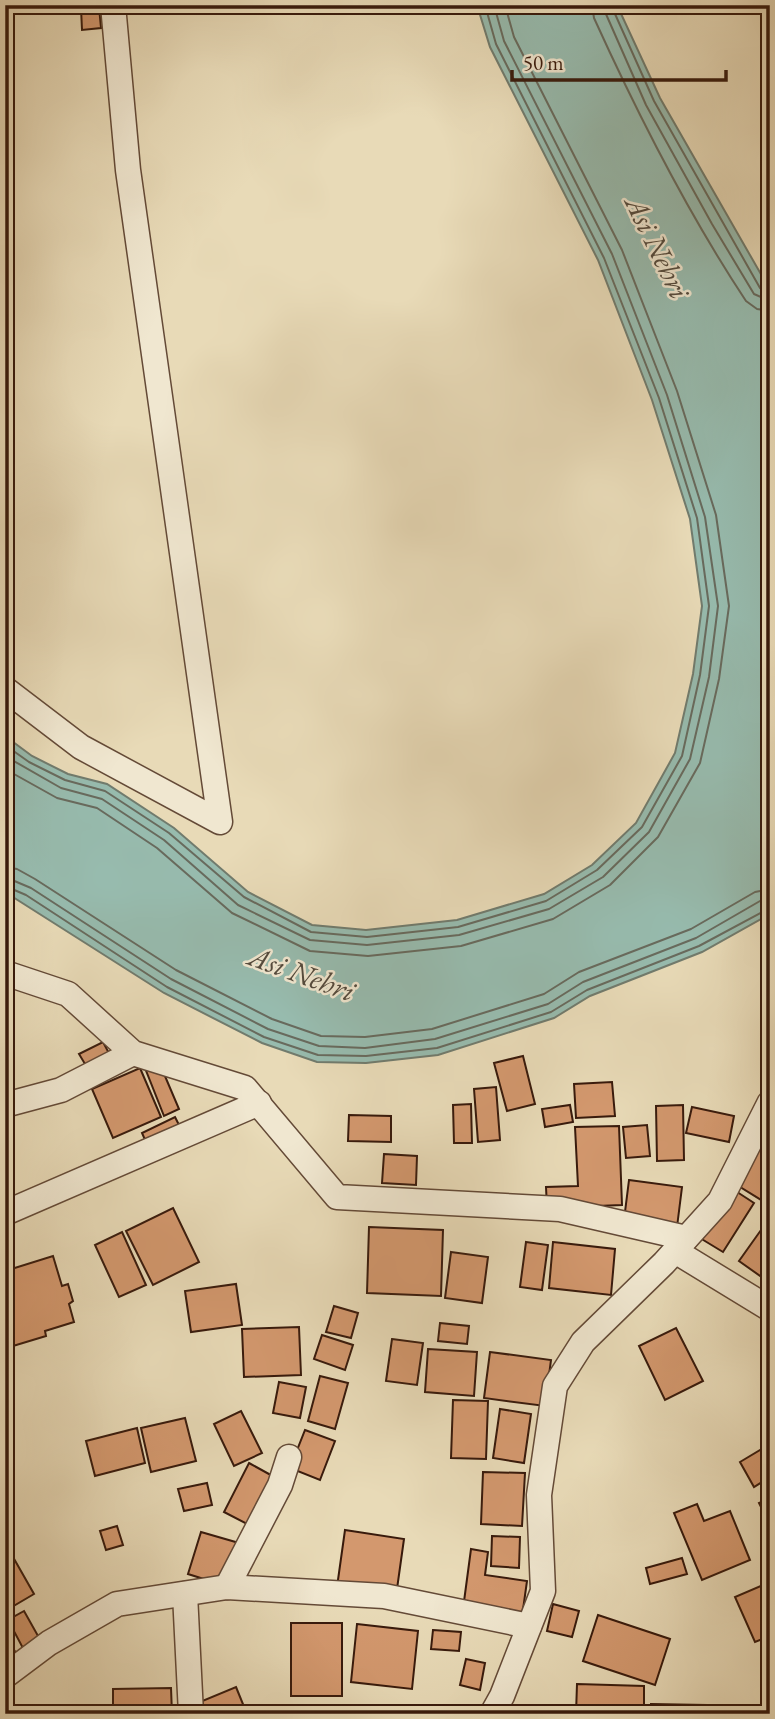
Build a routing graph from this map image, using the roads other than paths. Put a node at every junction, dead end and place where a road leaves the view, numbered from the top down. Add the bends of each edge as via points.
1 (113, 5) edge
2 (5, 688) edge
3 (5, 973) edge
4 (133, 1053) junction
5 (770, 1102) edge
6 (259, 1103) junction
7 (5, 1105) edge
8 (764, 1131) edge
9 (5, 1213) edge
10 (681, 1245) junction
11 (770, 1309) edge
12 (289, 1457) dead end
13 (227, 1587) junction
14 (185, 1594) junction
15 (529, 1626) junction
16 (5, 1676) edge
17 (191, 1714) edge
18 (492, 1714) edge

1 - 2 street via 128,170 220,822 81,747
3 - 4 street via 68,994
4 - 6 street via 246,1088
4 - 7 street via 61,1090
5 - 8 street
6 - 9 street
6 - 10 street via 337,1197 560,1209
8 - 10 street via 720,1201
10 - 11 street
10 - 15 street via 583,1342 555,1385 539,1495 543,1591
12 - 13 street via 280,1485
13 - 14 street
13 - 15 street via 384,1596
14 - 16 street via 117,1604 49,1643
14 - 17 street
15 - 18 street

